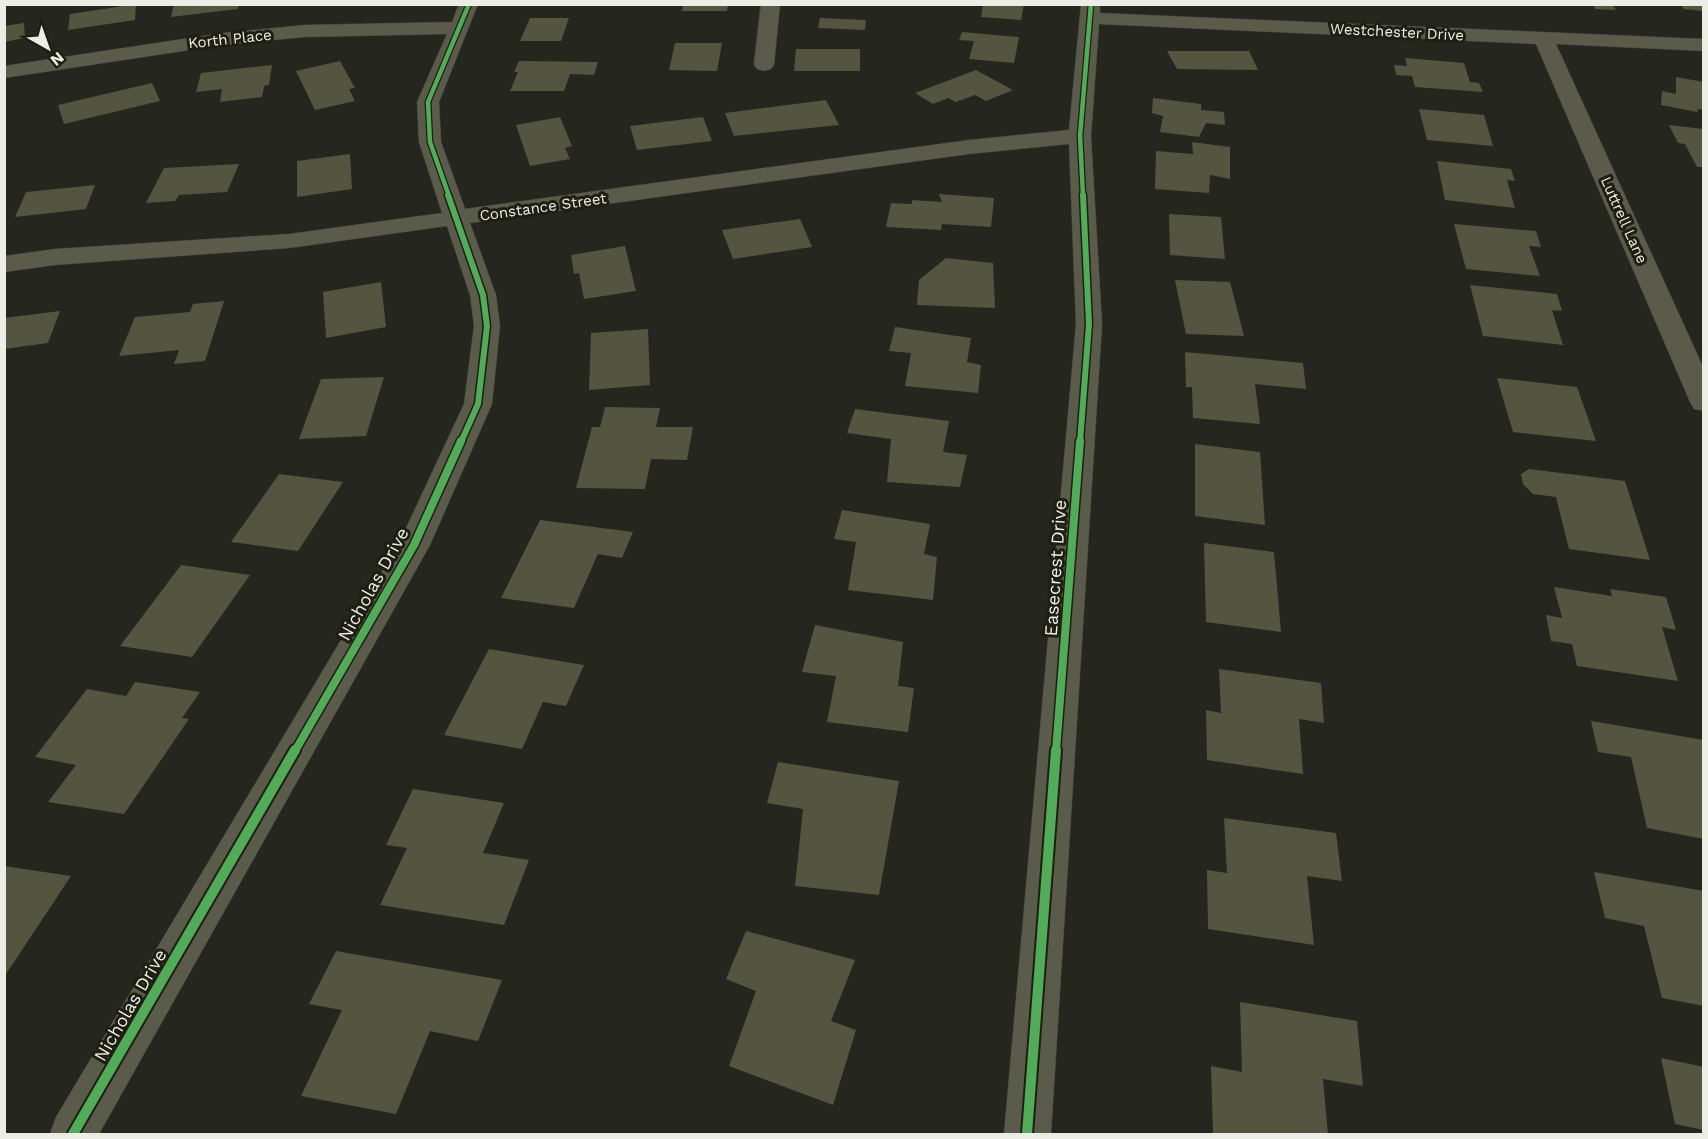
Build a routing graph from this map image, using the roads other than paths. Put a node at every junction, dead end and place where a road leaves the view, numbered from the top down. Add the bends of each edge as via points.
1 (771, 4) edge
2 (1091, 11) edge
3 (464, 16) edge
4 (1544, 39) junction
5 (1704, 45) edge
6 (764, 65) dead end
7 (4, 72) edge
8 (1080, 136) junction
9 (455, 219) junction
10 (4, 264) edge
11 (1704, 402) edge
12 (73, 1134) edge
13 (1027, 1134) edge

1 - 6 street
2 - 4 street, Westchester Drive
2 - 8 street, Easecrest Drive
3 - 7 street, Korth Place via 222,39
3 - 9 street, Nicholas Drive via 428,102 430,142
4 - 5 street, Westchester Drive
4 - 11 street, Luttrell Lane
8 - 9 street, Constance Street via 969,147
8 - 13 street, Easecrest Drive via 1089,324
9 - 10 street, Constance Street via 289,241
9 - 12 street, Nicholas Drive via 483,295 487,327 478,404 414,545

